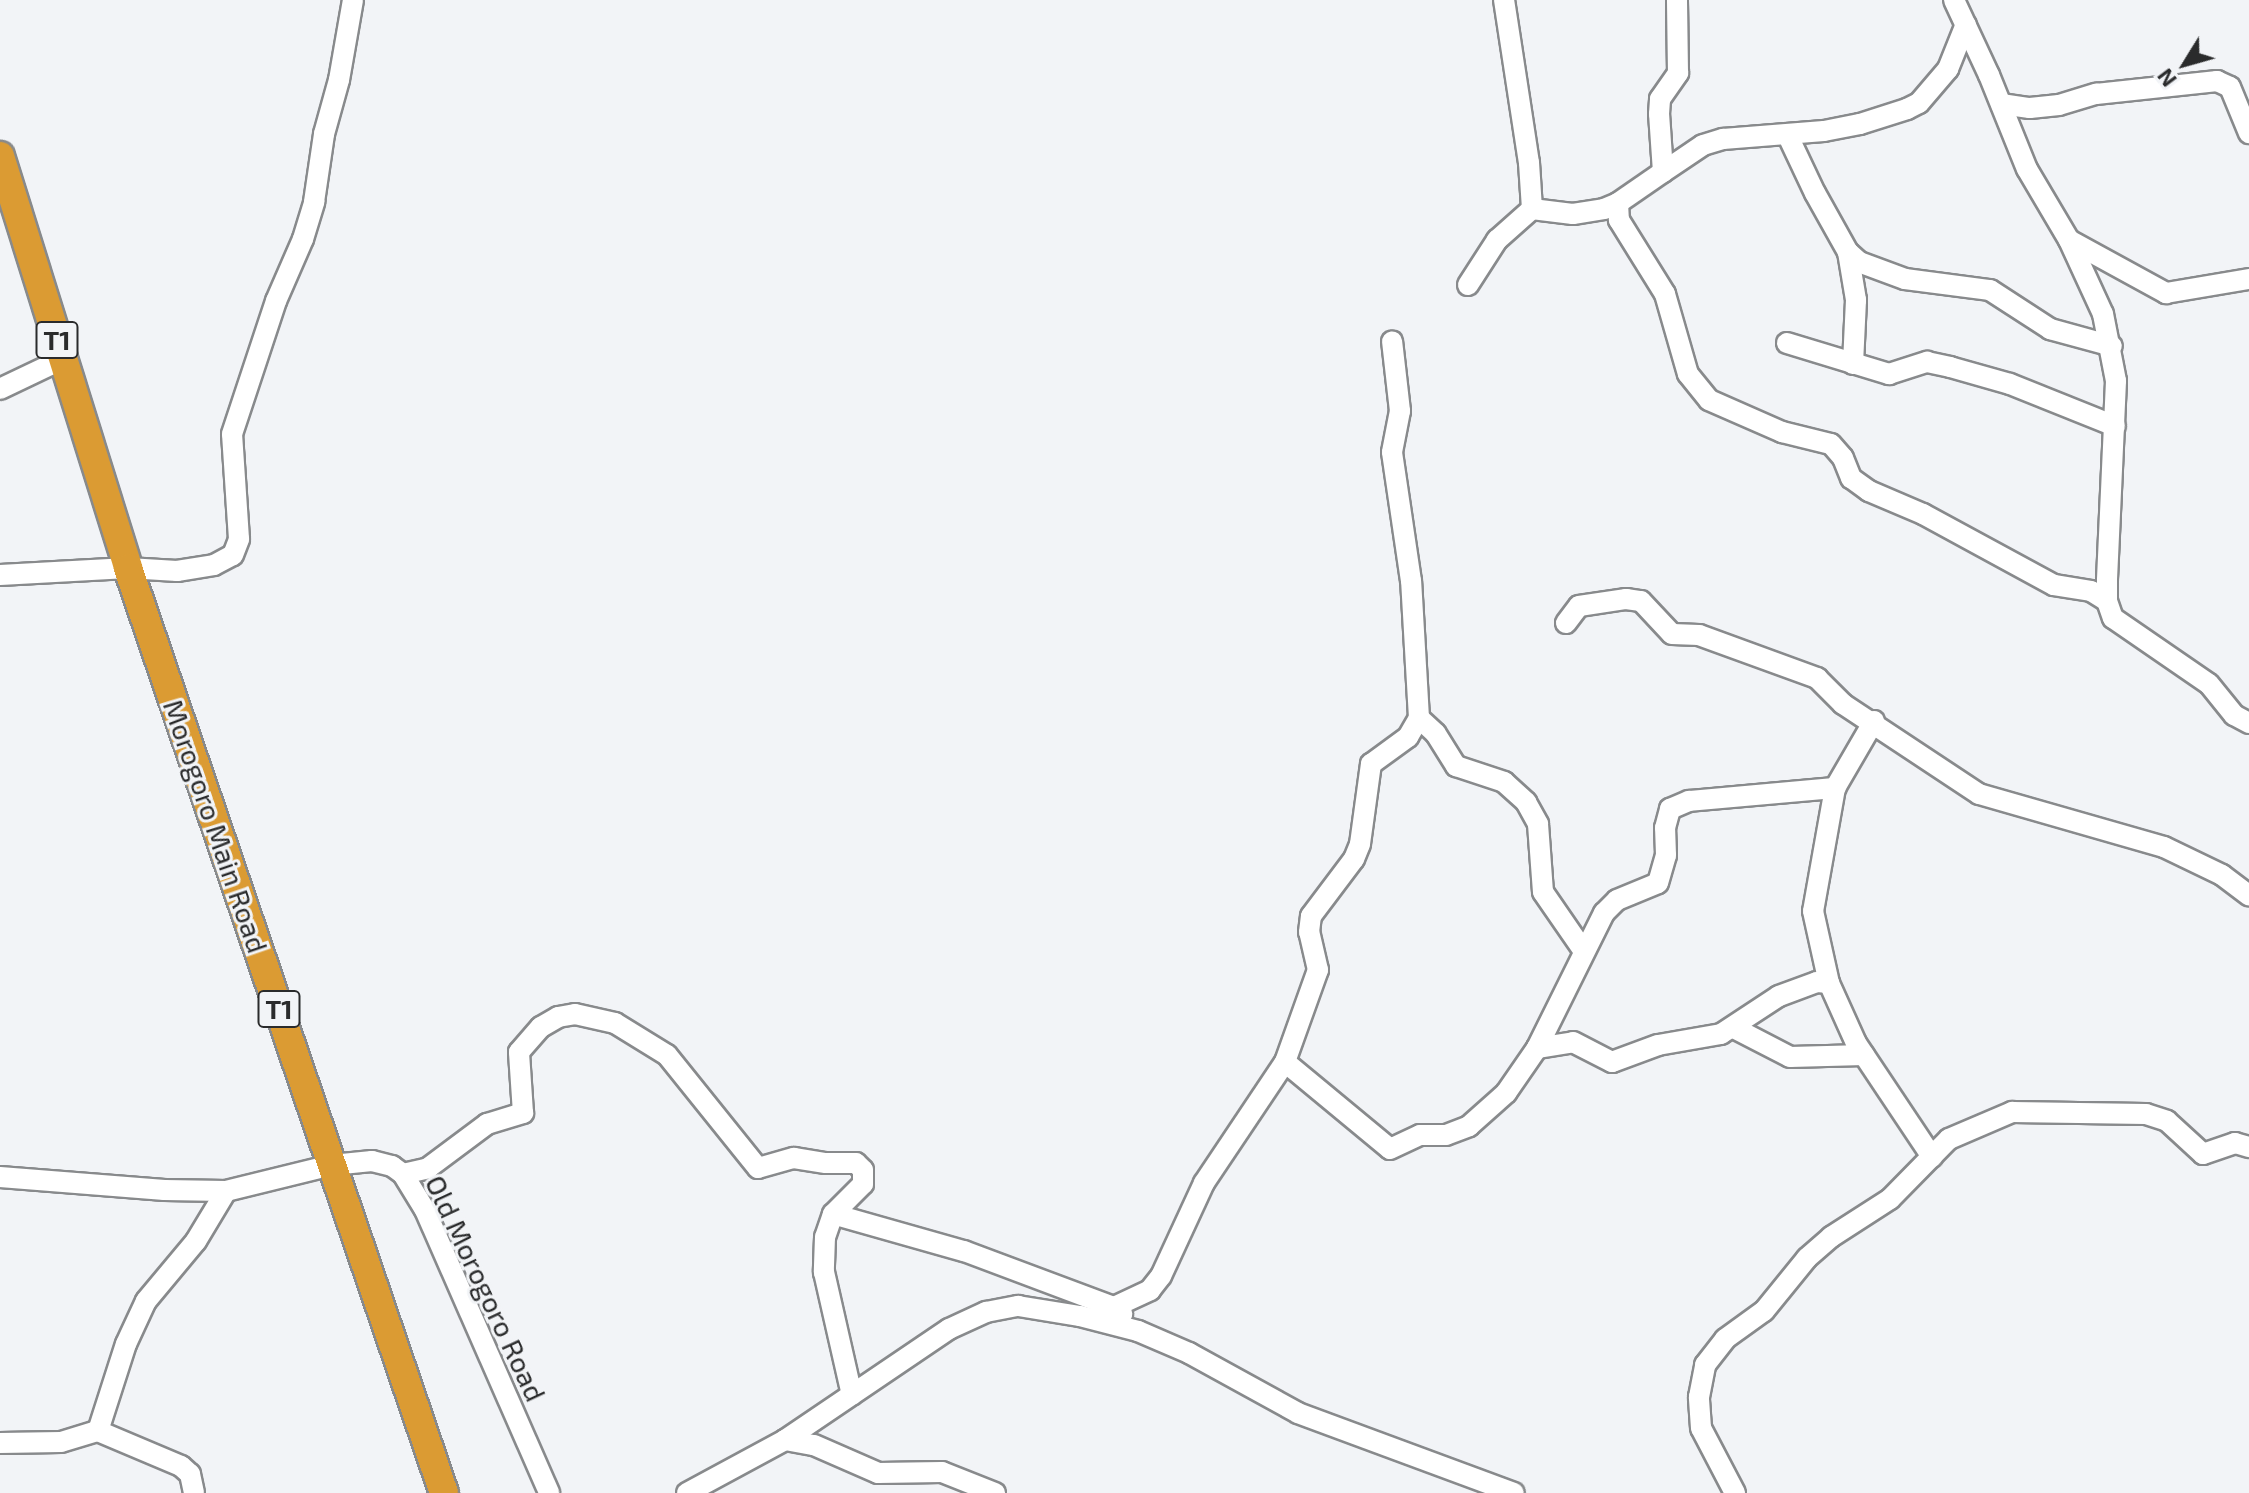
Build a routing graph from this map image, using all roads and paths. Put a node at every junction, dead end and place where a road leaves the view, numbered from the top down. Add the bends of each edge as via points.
1 (353, 0) edge
2 (1504, 0) edge
3 (1677, 0) edge
4 (1954, 0) edge
5 (1966, 24) junction
6 (2001, 104) junction
7 (2249, 133) edge
8 (1788, 136) junction
9 (0, 156) edge
10 (1663, 172) junction
11 (1618, 203) junction
12 (1532, 209) junction
13 (2069, 240) junction
14 (1848, 252) junction
15 (2249, 279) edge
16 (1468, 285) dead end
17 (1392, 341) dead end
18 (1787, 343) dead end
19 (2112, 346) junction
20 (63, 359) junction
21 (1853, 364) junction
22 (0, 389) edge
23 (2115, 426) junction
24 (128, 568) junction
25 (0, 575) edge
26 (2107, 601) junction
27 (1566, 623) dead end
28 (1419, 718) junction
29 (1874, 721) junction
30 (2249, 723) edge
31 (1835, 788) junction
32 (2249, 895) edge
33 (1583, 950) junction
34 (1829, 983) junction
35 (1734, 1028) junction
36 (1537, 1048) junction
37 (1864, 1055) junction
38 (1285, 1062) junction
39 (2249, 1147) edge
40 (1932, 1157) junction
41 (332, 1165) junction
42 (403, 1174) junction
43 (0, 1177) edge
44 (226, 1191) junction
45 (833, 1214) junction
46 (1114, 1307) junction
47 (1138, 1331) junction
48 (852, 1395) junction
49 (98, 1431) junction
50 (785, 1440) junction
51 (0, 1443) edge
52 (194, 1493) edge
53 (444, 1493) edge
54 (549, 1493) edge
55 (687, 1493) edge
56 (995, 1493) edge
57 (1514, 1493) edge
58 (1735, 1493) edge

1 - 24 street via 314,202 232,434 239,539 233,555 214,565 177,571
2 - 12 street
3 - 10 street via 1678,73 1660,99
4 - 5 street
5 - 6 street
5 - 8 street via 1948,69 1919,103 1860,124
6 - 7 street via 2059,105 2096,94 2217,81 2230,87
6 - 13 street via 2027,169
8 - 10 street via 1723,139 1703,145
8 - 14 street
9 - 20 highway, Morogoro Main Road / T1
10 - 11 street
11 - 12 street via 1573,214
11 - 26 street via 1619,220 1665,294 1688,374 1709,400 1770,428 1831,444 1851,478 1869,491 2054,585 2091,591
12 - 16 street via 1497,240
13 - 15 street via 2166,293
13 - 19 street via 2093,287
14 - 19 street via 1872,269 1905,279 1990,290 2050,329
14 - 21 street via 1856,300
17 - 28 street via 1400,411 1392,452 1411,581
18 - 21 street
19 - 23 street
20 - 22 street
20 - 24 highway, Morogoro Main Road / T1
21 - 23 street via 1889,374 1927,362 1950,367
23 - 26 street
24 - 25 street
24 - 41 highway, Morogoro Main Road / T1
26 - 30 street via 2117,624 2209,684 2234,715
27 - 29 street via 1579,606 1641,601 1672,634 1699,635 1762,661 1805,671 1843,704
28 - 33 street via 1452,762 1504,782 1526,802 1538,824 1543,892
28 - 38 street via 1408,737 1371,764 1360,844 1311,916 1309,932 1318,970
29 - 31 street
29 - 32 street via 1979,794 2174,851
31 - 33 street via 1689,801 1670,809 1658,883 1610,906
31 - 34 street via 1813,911
33 - 36 street
34 - 35 street via 1779,996
34 - 37 street
35 - 36 street via 1658,1045 1612,1062 1573,1042
35 - 37 street via 1790,1057
36 - 38 street via 1506,1093 1469,1126 1446,1135 1420,1135 1390,1149
37 - 40 street
38 - 46 street via 1204,1183 1161,1276 1150,1290
39 - 40 street via 2235,1143 2203,1154 2153,1114 2028,1111 1975,1126 1949,1139
40 - 58 street via 1890,1199 1807,1258 1764,1311 1725,1339 1705,1365 1701,1428
41 - 42 street, Old Morogoro Road via 372,1161
41 - 44 street, Old Morogoro Road
41 - 53 highway, Morogoro Main Road / T1
42 - 45 street via 428,1168 487,1124 523,1113 519,1052 541,1027 575,1014 615,1023 657,1047 758,1168 794,1158 860,1166 863,1184
42 - 54 street, Old Morogoro Road via 425,1210
43 - 44 street, Old Morogoro Road
44 - 49 street via 196,1241 146,1301
45 - 46 street via 964,1251
45 - 48 street via 825,1237 824,1272
46 - 47 street
47 - 48 street via 1050,1310 999,1308 949,1329
47 - 57 street via 1298,1413
48 - 50 street
49 - 51 street via 61,1442
49 - 52 street via 181,1466 190,1474
50 - 55 street
50 - 56 street via 814,1445 870,1471 942,1472

